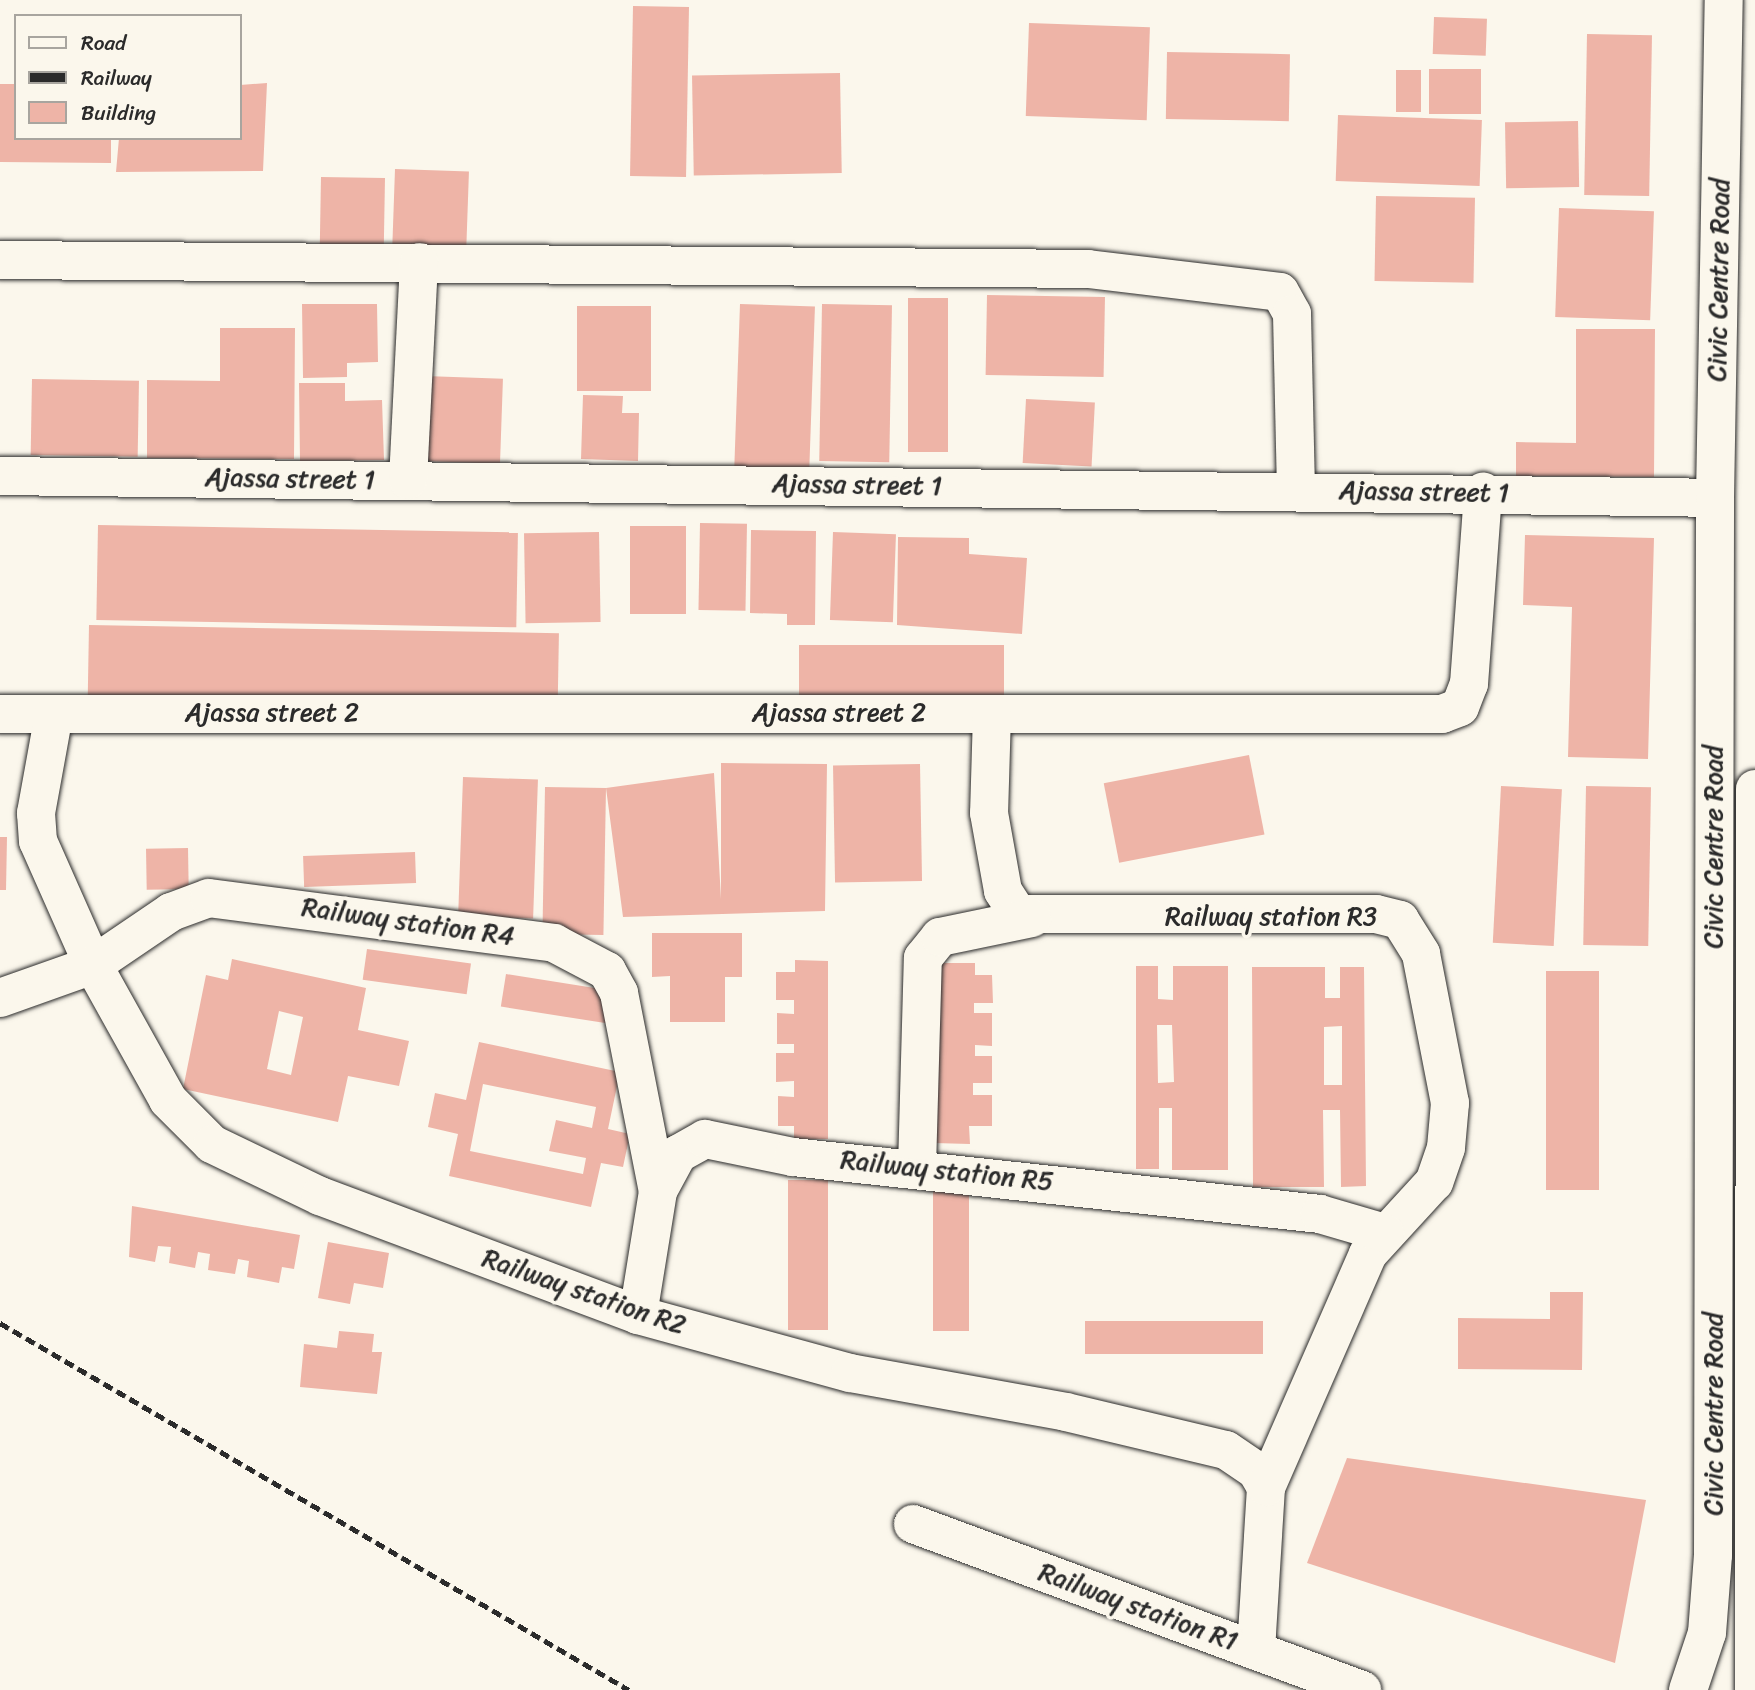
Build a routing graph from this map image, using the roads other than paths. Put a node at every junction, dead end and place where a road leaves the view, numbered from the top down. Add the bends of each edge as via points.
1 (1724, 0) edge
2 (0, 260) edge
3 (419, 262) junction
4 (0, 476) edge
5 (408, 480) junction
6 (1296, 490) junction
7 (1483, 492) junction
8 (1715, 498) junction
9 (0, 714) edge
10 (54, 714) junction
11 (992, 714) junction
12 (1755, 789) edge
13 (1032, 918) junction
14 (93, 965) junction
15 (0, 998) edge
16 (917, 1167) junction
17 (658, 1191) junction
18 (1385, 1233) junction
19 (638, 1315) junction
20 (1266, 1487) junction
21 (914, 1524) dead end
22 (1256, 1651) junction
23 (1362, 1690) edge
24 (1688, 1690) edge
25 (1754, 1690) edge

1 - 8 street, Civic Centre Road
2 - 3 street
3 - 5 street
3 - 6 street via 1088,270 1280,292 1292,314
4 - 5 street, Ajassa street 1
5 - 6 street, Ajassa street 1
6 - 7 street, Ajassa street 1
7 - 8 street, Ajassa street 1
7 - 11 street, Ajassa street 2 via 1469,684 1460,707 1442,714
8 - 24 street, Civic Centre Road via 1713,1555 1707,1633
9 - 10 street, Ajassa street 2
10 - 11 street, Ajassa street 2
10 - 14 street, Railway station R2 via 36,813 38,841
11 - 13 street via 989,813 1003,891 1018,914
12 - 25 street, Civic Centre Road
13 - 16 street, Railway station R3 via 940,937 923,958
13 - 18 street, Railway station R3 via 1376,914 1400,920 1421,954 1450,1103 1446,1148 1434,1182
14 - 15 street, Railway station R4
14 - 17 street, Railway station R4 via 171,912 209,898 441,926 583,953 607,971 620,993
14 - 19 street, Railway station R2 via 168,1100 212,1144 320,1196
16 - 17 street, Railway station R5 via 793,1157 705,1139 678,1154
16 - 18 street, Railway station R5 via 1320,1214
17 - 19 street, Railway station R5
18 - 20 street, Railway station R3 via 1368,1254
19 - 20 street, Railway station R2 via 850,1373 1066,1412 1226,1451 1256,1470
20 - 22 street
21 - 22 street, Railway station R1
22 - 23 street, Railway station R1

